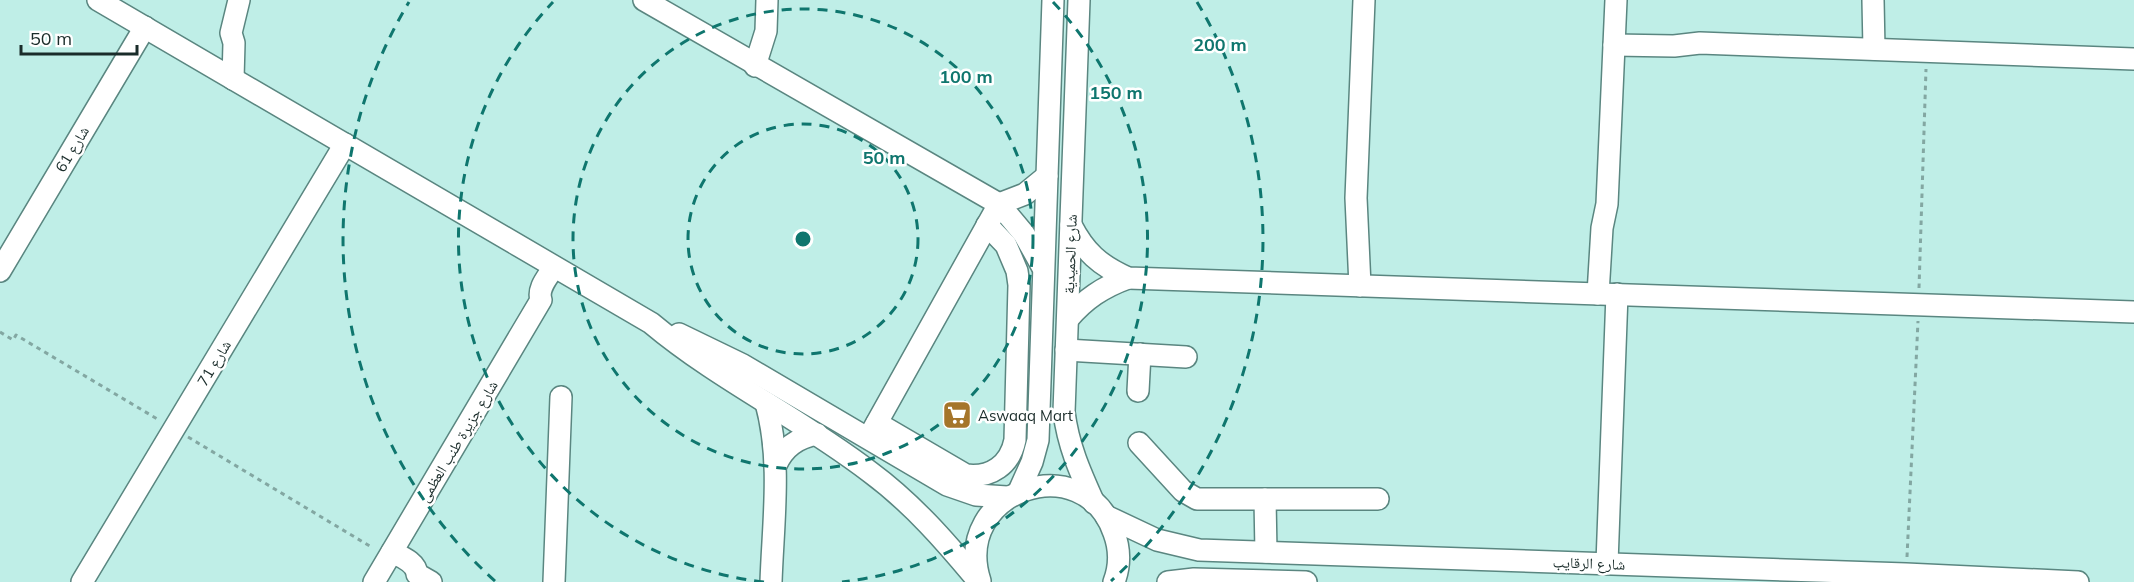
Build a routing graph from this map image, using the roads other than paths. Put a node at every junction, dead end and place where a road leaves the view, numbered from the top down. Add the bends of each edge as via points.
1 (98, 0) edge
2 (239, 0) edge
3 (644, 0) edge
4 (767, 0) edge
5 (1053, 0) edge
6 (1079, 0) edge
7 (1364, 0) edge
8 (1616, 0) edge
9 (1864, 0) edge
10 (1873, 0) edge
11 (145, 27) junction
12 (231, 33) junction
13 (1614, 40) junction
14 (1867, 49) junction
15 (2134, 59) edge
16 (209, 65) junction
17 (755, 66) junction
18 (233, 79) junction
19 (345, 144) junction
20 (1047, 176) junction
21 (999, 204) junction
22 (987, 225) junction
23 (1071, 225) junction
24 (971, 254) junction
25 (1013, 257) junction
26 (1043, 267) junction
27 (560, 270) junction
28 (0, 271) edge
29 (1128, 278) junction
30 (1353, 286) junction
31 (1609, 294) junction
32 (2134, 312) edge
33 (1068, 319) junction
34 (651, 323) junction
35 (1018, 340) junction
36 (1066, 350) junction
37 (1140, 354) junction
38 (1186, 357) dead end
39 (1040, 369) junction
40 (1138, 391) dead end
41 (561, 397) dead end
42 (766, 403) junction
43 (873, 430) junction
44 (817, 434) junction
45 (1139, 443) dead end
46 (776, 465) junction
47 (1013, 494) junction
48 (1265, 499) junction
49 (1378, 499) dead end
50 (1100, 509) junction
51 (1266, 552) junction
52 (388, 557) junction
53 (1607, 563) junction
54 (424, 578) edge
55 (82, 582) edge
56 (374, 582) edge
57 (554, 582) edge
58 (771, 582) edge
59 (979, 582) edge
60 (1114, 582) edge
61 (1168, 582) edge
62 (1306, 582) edge
63 (2078, 582) edge

1 - 11 street
2 - 12 street
3 - 17 street
4 - 17 street via 766,31
5 - 20 street, شارع الحميدية
6 - 23 street, شارع الحميدية
7 - 30 street
8 - 13 street
9 - 14 street
10 - 14 street
11 - 16 street
11 - 28 street, شارع 61
12 - 16 street via 222,40
12 - 18 street
13 - 14 street via 1674,46 1700,43
13 - 31 street via 1607,204 1602,228
14 - 15 street
16 - 18 street
17 - 21 street
18 - 19 street
19 - 27 street
19 - 55 street, شارع 71
20 - 21 street via 1025,194
20 - 26 street, شارع الحميدية
21 - 22 street
21 - 26 street via 1024,234
22 - 24 street
22 - 25 street
23 - 29 street via 1093,258
23 - 33 street, شارع الحميدية
24 - 25 street via 992,252
24 - 43 street
25 - 35 street via 1019,285
26 - 39 street, شارع الحميدية
27 - 34 street
27 - 52 street, شارع جزيرة طنب العظمى via 550,297 542,300
29 - 30 street
29 - 33 street via 1094,293
30 - 31 street
31 - 32 street
31 - 53 street
33 - 36 street, شارع الحميدية
34 - 42 street
34 - 43 street
35 - 39 street
35 - 43 street via 1015,440 1010,456 998,469 983,475 966,475
36 - 37 street
36 - 50 street, شارع الحميدية via 1067,434 1073,456
37 - 38 street
37 - 40 street
39 - 47 street, شارع الحميدية via 1038,440 1032,462
41 - 57 street
42 - 44 street
42 - 46 street
43 - 47 street, شارع الرقايب via 947,485 976,495
44 - 46 street via 796,441 780,455
44 - 59 street via 912,507
45 - 48 street via 1189,496
46 - 58 street
47 - 50 street, شارع الرقايب via 1053,486 1075,491
47 - 59 street, شارع الحميدية via 990,514 978,536 975,561
48 - 49 street
48 - 51 street
50 - 51 street, شارع الرقايب via 1157,540 1199,550
50 - 60 street, شارع الحميدية via 1112,527 1119,551
51 - 53 street, شارع الرقايب
52 - 54 street via 406,576
52 - 56 street, شارع جزيرة طنب العظمى
53 - 63 street, شارع الرقايب
61 - 62 street

